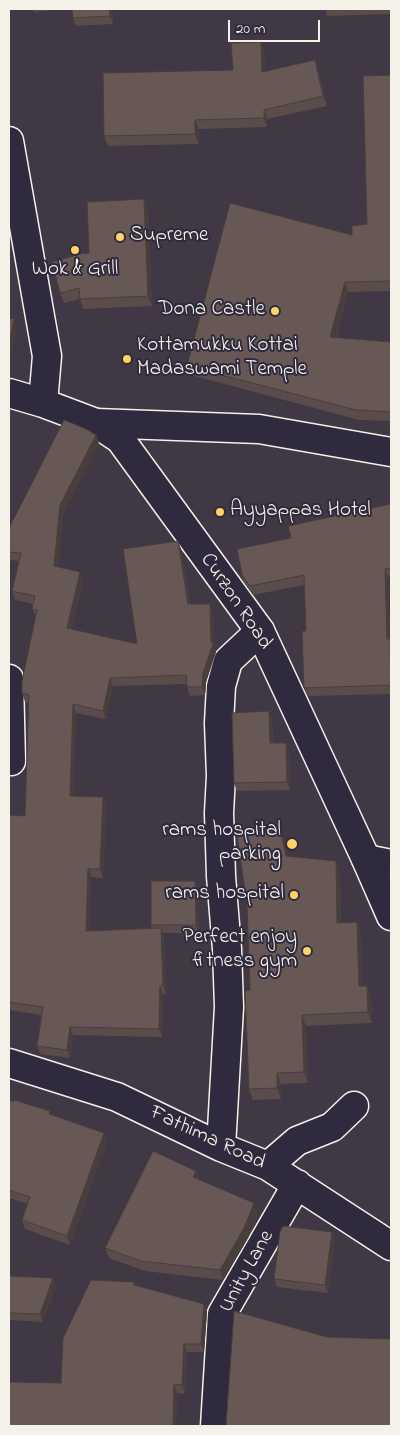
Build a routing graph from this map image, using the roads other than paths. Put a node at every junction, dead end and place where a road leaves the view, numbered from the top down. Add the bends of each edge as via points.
1 (9, 141) edge
2 (9, 393) edge
3 (42, 403) junction
4 (96, 424) junction
5 (391, 452) edge
6 (260, 631) junction
7 (9, 679) edge
8 (10, 766) edge
9 (379, 861) edge
10 (391, 916) edge
11 (9, 1063) edge
12 (354, 1106) dead end
13 (221, 1147) junction
14 (268, 1166) junction
15 (297, 1184) junction
16 (391, 1246) edge
17 (215, 1426) edge

1 - 3 street via 47,356
2 - 3 street, Curzon Road
3 - 4 street, Curzon Road
4 - 5 street via 259,428
4 - 6 street, Curzon Road via 120,439
6 - 9 street, Curzon Road
6 - 13 street via 228,661 221,686 219,813 229,1007
7 - 8 street
9 - 10 street, Curzon Road
11 - 13 street, Fathima Road via 117,1096
12 - 14 street via 332,1127 297,1141
13 - 14 street, Fathima Road
14 - 15 street, Fathima Road
15 - 16 street, Fathima Road
15 - 17 street, Unity Lane via 222,1314

